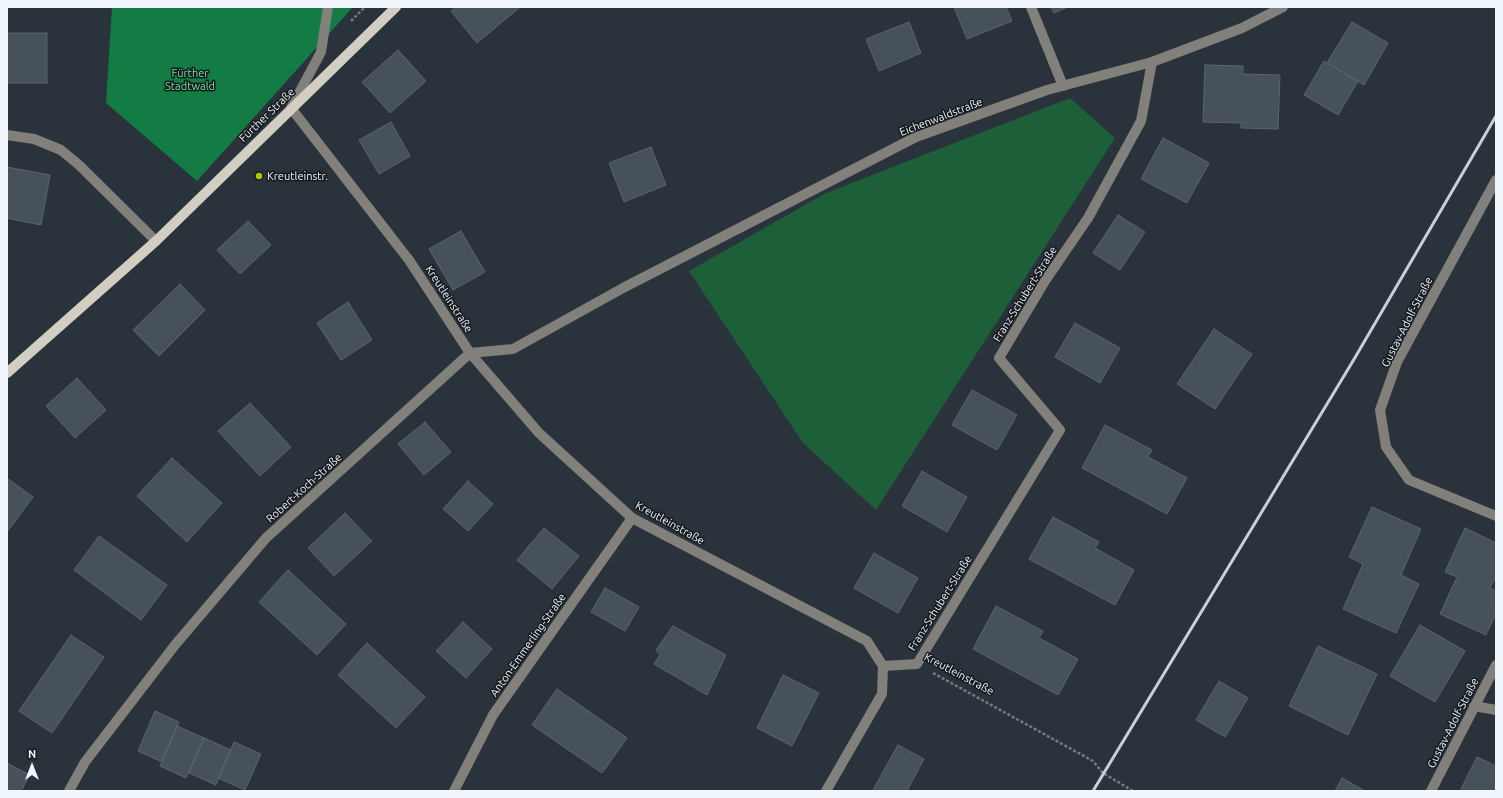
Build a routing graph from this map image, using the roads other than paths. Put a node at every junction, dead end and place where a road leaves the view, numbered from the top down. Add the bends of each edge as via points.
1 (328, 7) edge
2 (396, 7) edge
3 (1031, 7) edge
4 (1283, 7) edge
5 (1152, 62) junction
6 (1063, 86) junction
7 (291, 108) junction
8 (7, 135) edge
9 (1496, 180) edge
10 (156, 240) junction
11 (470, 353) junction
12 (7, 373) edge
13 (1496, 516) edge
14 (632, 518) junction
15 (917, 664) joint
16 (1496, 665) edge
17 (882, 666) junction
18 (1474, 706) junction
19 (1496, 710) edge
20 (69, 791) edge
21 (454, 791) edge
22 (826, 791) edge
23 (1431, 791) edge

1 - 7 street via 321,52
2 - 7 main road, Fürther Straße
3 - 6 street
4 - 5 street, Eichenwaldstraße via 1242,28
5 - 6 street, Eichenwaldstraße
5 - 15 street, Franz-Schubert-Straße via 1141,121 1088,218 1045,281 999,358 1060,430
6 - 11 street, Eichenwaldstraße via 916,137 623,288 513,348
7 - 10 main road, Fürther Straße
7 - 11 street, Kreutleinstraße via 409,260
8 - 10 street via 34,139 61,150
9 - 13 street, Gustav-Adolf-Straße via 1397,362 1380,410 1386,447 1409,480
10 - 12 main road, Fürther Straße
11 - 14 street, Kreutleinstraße via 539,433
11 - 20 street, Robert-Koch-Straße via 266,538 175,645 85,762
14 - 17 street, Kreutleinstraße via 867,641
14 - 21 street, Anton-Emmerling-Straße via 493,715
15 - 17 street, Kreutleinstraße
16 - 18 street, Gustav-Adolf-Straße
17 - 22 street via 882,694
18 - 19 street
18 - 23 street, Gustav-Adolf-Straße

